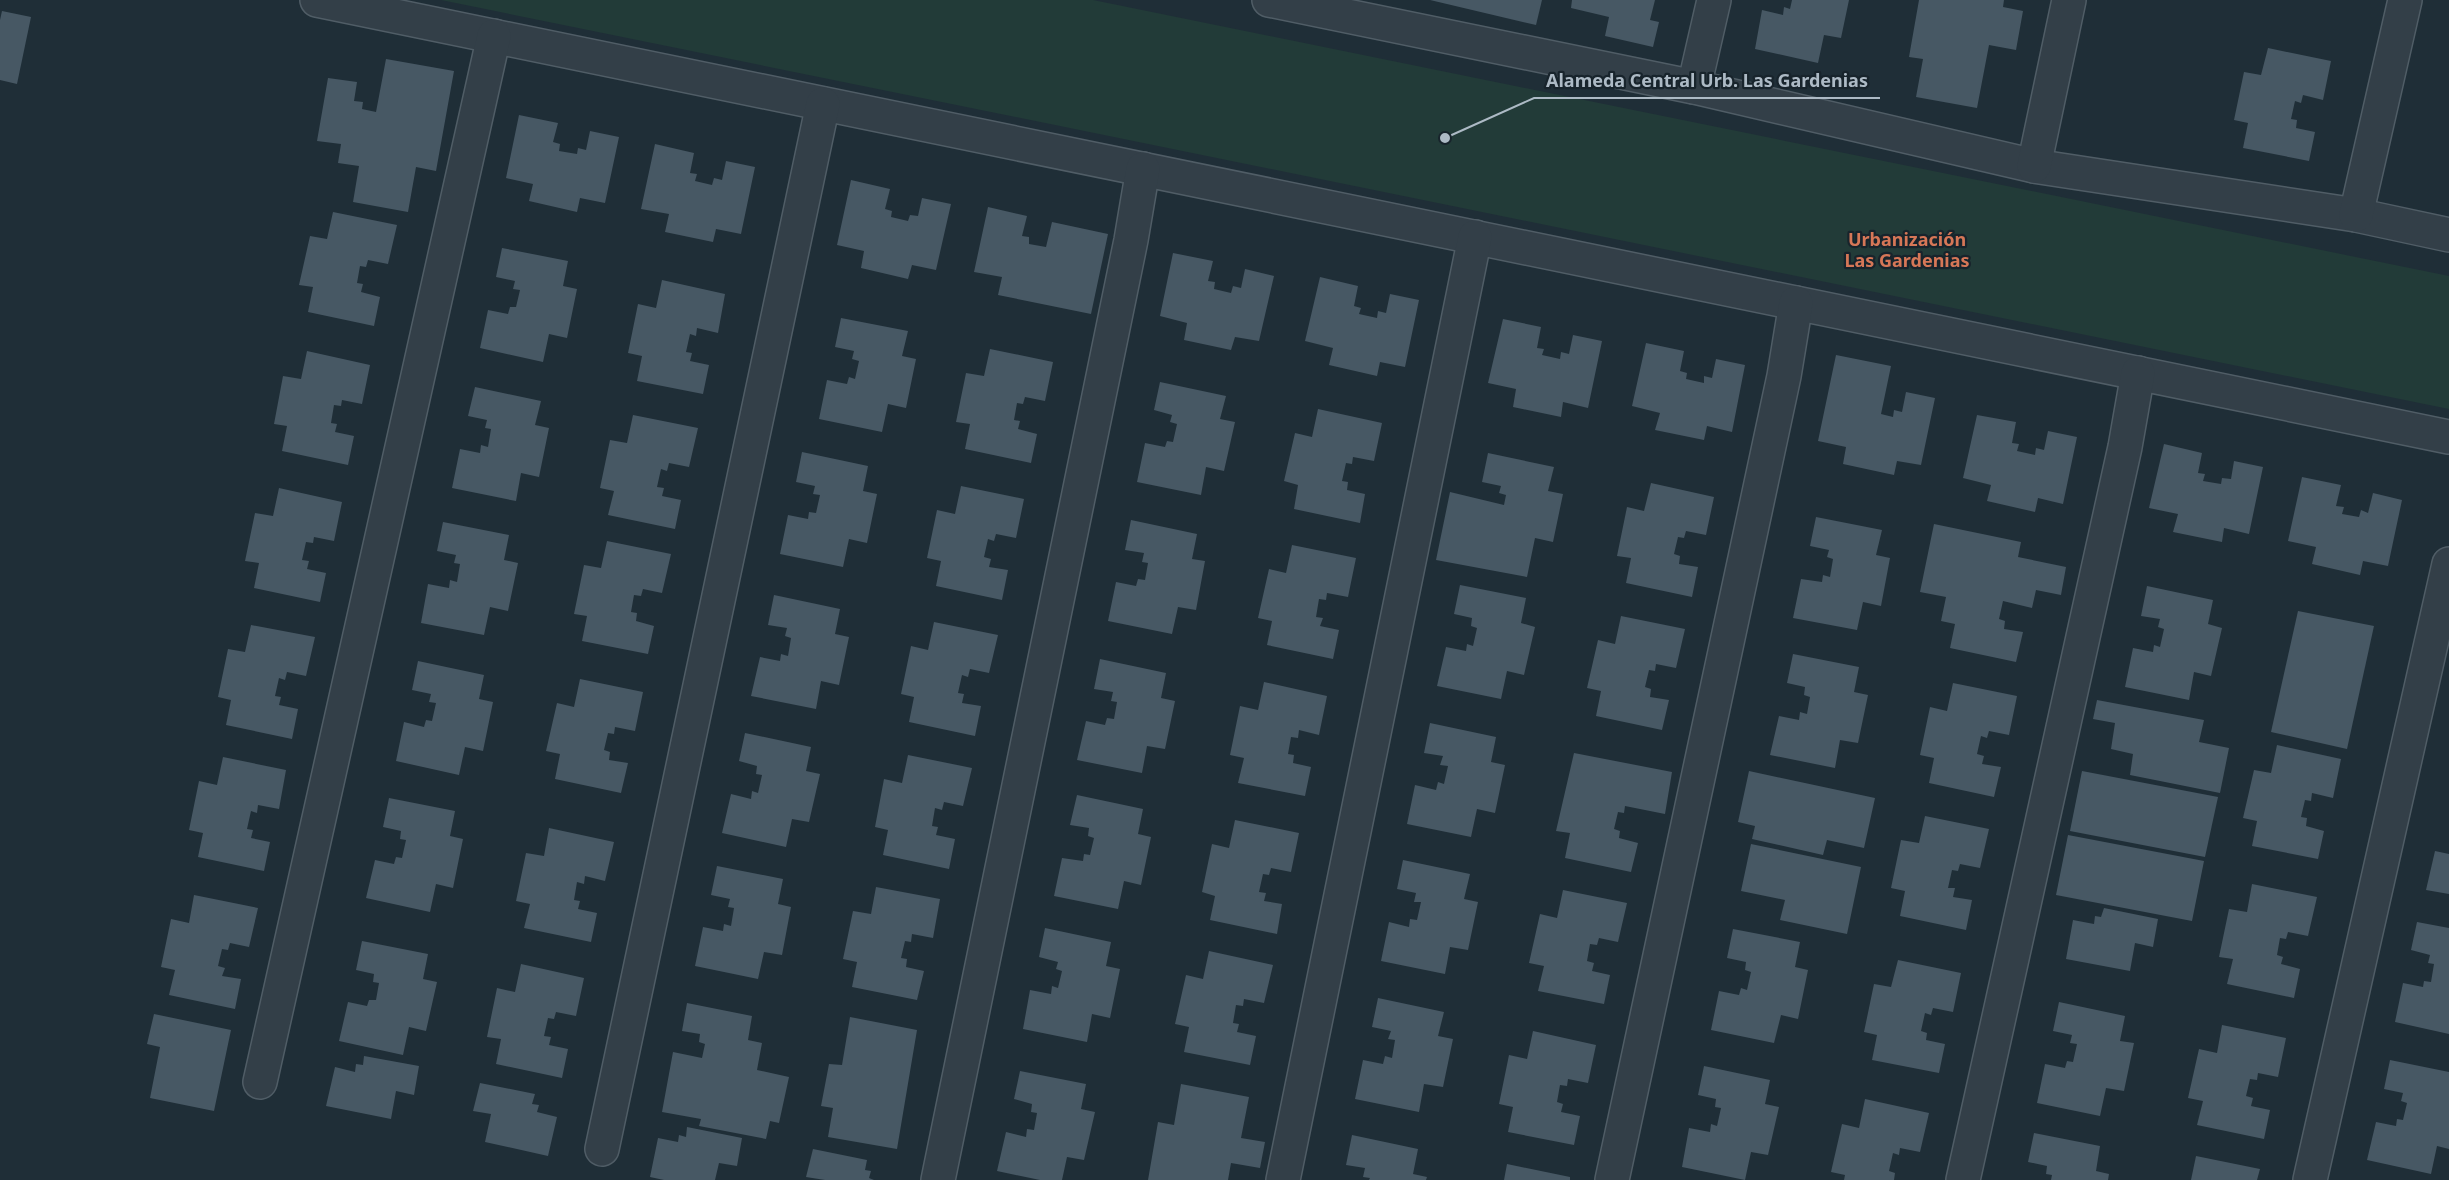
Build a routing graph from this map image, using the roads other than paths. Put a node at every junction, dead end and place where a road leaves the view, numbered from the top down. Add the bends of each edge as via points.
1 (317, 0) edge
2 (1269, 0) edge
3 (1714, 0) edge
4 (2069, 0) edge
5 (2405, 0) edge
6 (1376, 11) edge
7 (494, 36) junction
8 (1694, 87) junction
9 (823, 104) junction
10 (2034, 166) junction
11 (1143, 169) junction
12 (2356, 215) junction
13 (2449, 235) edge
14 (1475, 237) junction
15 (1796, 303) junction
16 (2138, 373) junction
17 (2449, 437) edge
18 (2449, 564) edge
19 (260, 1082) dead end
20 (602, 1149) dead end
21 (938, 1180) edge
22 (1283, 1180) edge
23 (1612, 1180) edge
24 (1963, 1180) edge
25 (2310, 1180) edge

1 - 7 street
2 - 6 street
3 - 8 street
4 - 10 street
5 - 12 street
6 - 8 street
7 - 9 street
7 - 19 street
8 - 10 street
9 - 11 street
9 - 20 street
10 - 12 street
11 - 14 street
11 - 21 street
12 - 13 street
14 - 15 street
14 - 22 street
15 - 16 street
15 - 23 street via 1782,387
16 - 17 street
16 - 24 street
18 - 25 street

